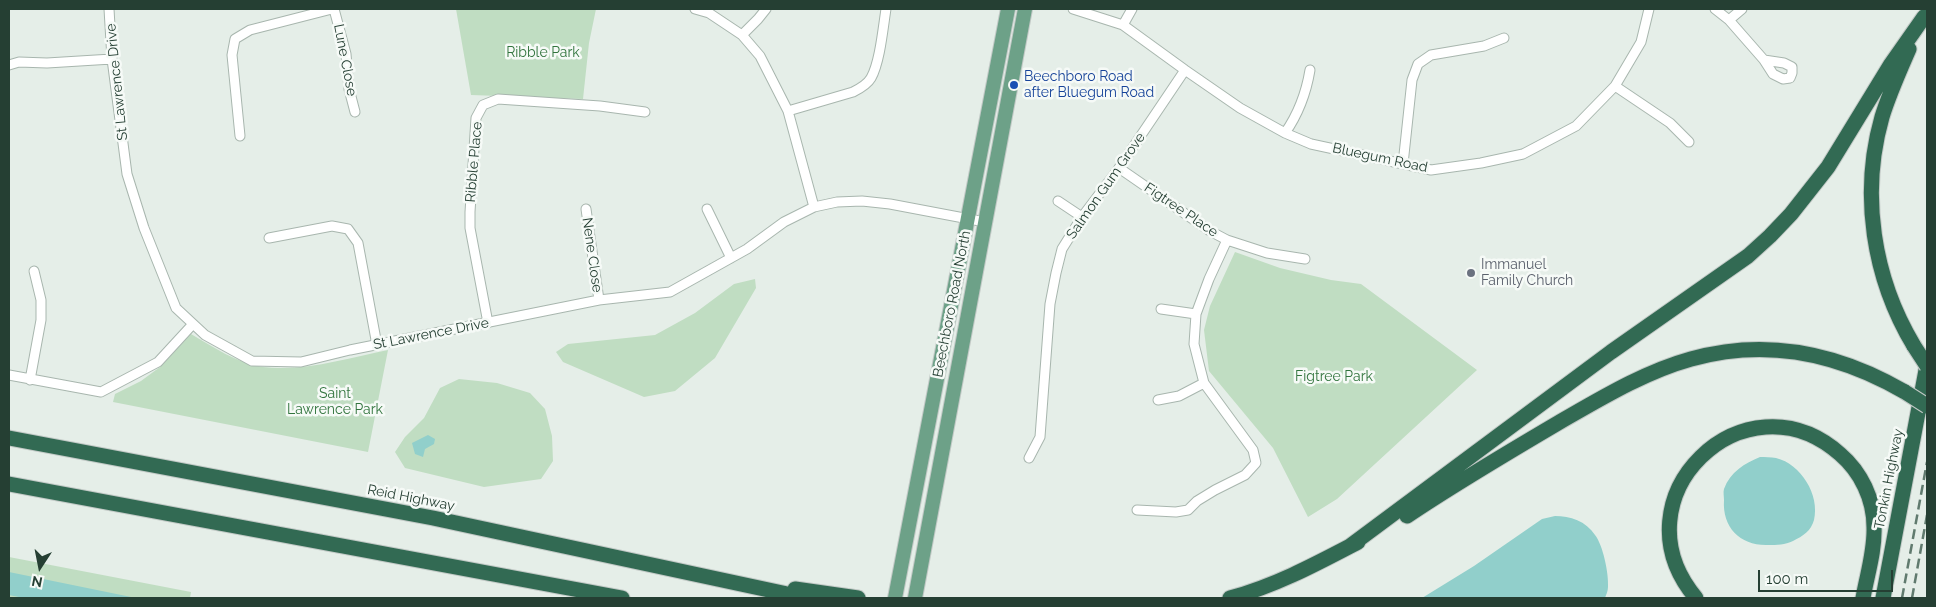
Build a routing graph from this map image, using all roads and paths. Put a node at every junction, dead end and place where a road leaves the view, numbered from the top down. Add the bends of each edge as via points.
1 (109, 9) edge
2 (333, 9) edge
3 (695, 9) edge
4 (766, 9) edge
5 (886, 9) edge
6 (1008, 9) edge
7 (1024, 9) edge
8 (1072, 9) edge
9 (1132, 9) edge
10 (1649, 9) edge
11 (1715, 9) edge
12 (1742, 9) edge
13 (1926, 14) edge
14 (1729, 20) junction
15 (1123, 25) junction
16 (742, 35) junction
17 (1504, 38) dead end
18 (112, 59) junction
19 (1764, 60) dead end
20 (9, 65) edge
21 (1184, 70) junction
22 (1310, 70) dead end
23 (1615, 86) junction
24 (788, 111) junction
25 (355, 112) dead end
26 (645, 112) dead end
27 (1285, 133) junction
28 (240, 136) dead end
29 (1689, 142) dead end
30 (1403, 164) junction
31 (1119, 168) junction
32 (1058, 201) dead end
33 (814, 207) junction
34 (586, 209) dead end
35 (707, 209) dead end
36 (1082, 217) junction
37 (968, 219) junction
38 (985, 222) junction
39 (269, 238) dead end
40 (1227, 240) junction
41 (732, 258) junction
42 (1305, 259) dead end
43 (34, 271) dead end
44 (599, 300) junction
45 (1161, 309) dead end
46 (1196, 314) junction
47 (488, 323) junction
48 (192, 324) junction
49 (377, 345) junction
50 (1927, 365) edge
51 (9, 375) edge
52 (30, 380) junction
53 (1204, 383) junction
54 (1158, 400) dead end
55 (1927, 406) edge
56 (9, 438) edge
57 (1029, 458) dead end
58 (9, 484) edge
59 (1138, 510) dead end
60 (530, 539) junction
61 (1350, 546) junction
62 (896, 595) edge
63 (915, 597) edge
64 (622, 598) edge
65 (806, 598) edge
66 (858, 598) edge
67 (1230, 598) edge
68 (1696, 598) edge
69 (1863, 598) edge
70 (1883, 598) edge

1 - 18 street, St Lawrence Drive
2 - 25 street, Lune Close via 346,54
2 - 28 street via 250,30 235,39 232,55
3 - 16 street via 708,12
4 - 16 street
5 - 24 street via 870,79 853,92
6 - 37 main road, Beechboro Road North
7 - 38 main road, Beechboro Road North
8 - 15 street, Bluegum Road
9 - 15 street
10 - 23 street, Bluegum Road via 1641,42
11 - 14 street
12 - 14 street
13 - 50 highway, bridge via 1881,118 1871,192 1880,266 1896,313
13 - 61 highway via 1891,64 1828,167 1770,236 1748,256 1612,352
14 - 19 street
15 - 21 street, Bluegum Road
16 - 24 street via 760,56
17 - 30 street via 1484,46 1430,55 1418,64 1412,80
18 - 20 street
18 - 48 street, St Lawrence Drive via 127,174 144,228 176,308
21 - 27 street, Bluegum Road via 1240,108
21 - 31 street, Salmon Gum Grove
22 - 27 street via 1307,92
23 - 29 street via 1670,123
23 - 30 street, Bluegum Road via 1576,126 1522,154 1432,170
24 - 33 street
26 - 47 street, Ribble Place via 498,99 483,104 476,118 470,228
27 - 30 street, Bluegum Road via 1310,144
31 - 36 street, Salmon Gum Grove
31 - 40 street, Figtree Place
32 - 36 street
33 - 37 street, St Lawrence Drive via 862,201
33 - 41 street, St Lawrence Drive via 784,222
34 - 44 street, Nene Close
35 - 41 street
36 - 57 street, Salmon Gum Grove via 1062,249 1056,274 1050,304 1040,437
37 - 38 street, St Lawrence Drive
37 - 62 main road, Beechboro Road North
38 - 63 main road, Beechboro Road North
39 - 49 street via 332,226 348,229 358,243
40 - 42 street, Figtree Place via 1267,254
40 - 46 street
41 - 44 street, St Lawrence Drive via 670,292
43 - 52 street via 41,300 41,320
44 - 47 street, St Lawrence Drive
45 - 46 street
46 - 53 street via 1194,344
47 - 49 street, St Lawrence Drive
48 - 49 street, St Lawrence Drive via 205,335 252,361 301,362
48 - 52 street via 158,362 101,392
50 - 70 highway, Tonkin Highway
51 - 52 street
53 - 54 street via 1179,396
53 - 59 street via 1253,450 1256,463 1245,475 1197,501 1188,510
55 - 61 highway, bridge via 1879,376 1818,356 1786,350 1754,350 1691,359 1660,370 1587,407 1465,477 1397,523
56 - 60 highway, Reid Highway
58 - 64 highway
60 - 65 highway, Reid Highway
60 - 66 highway via 624,560
61 - 67 highway via 1306,570
68 - 69 highway via 1680,576 1671,547 1670,516 1678,487 1695,462 1719,442 1747,430 1778,428 1808,434 1834,449 1846,459 1864,484 1873,513 1874,543

